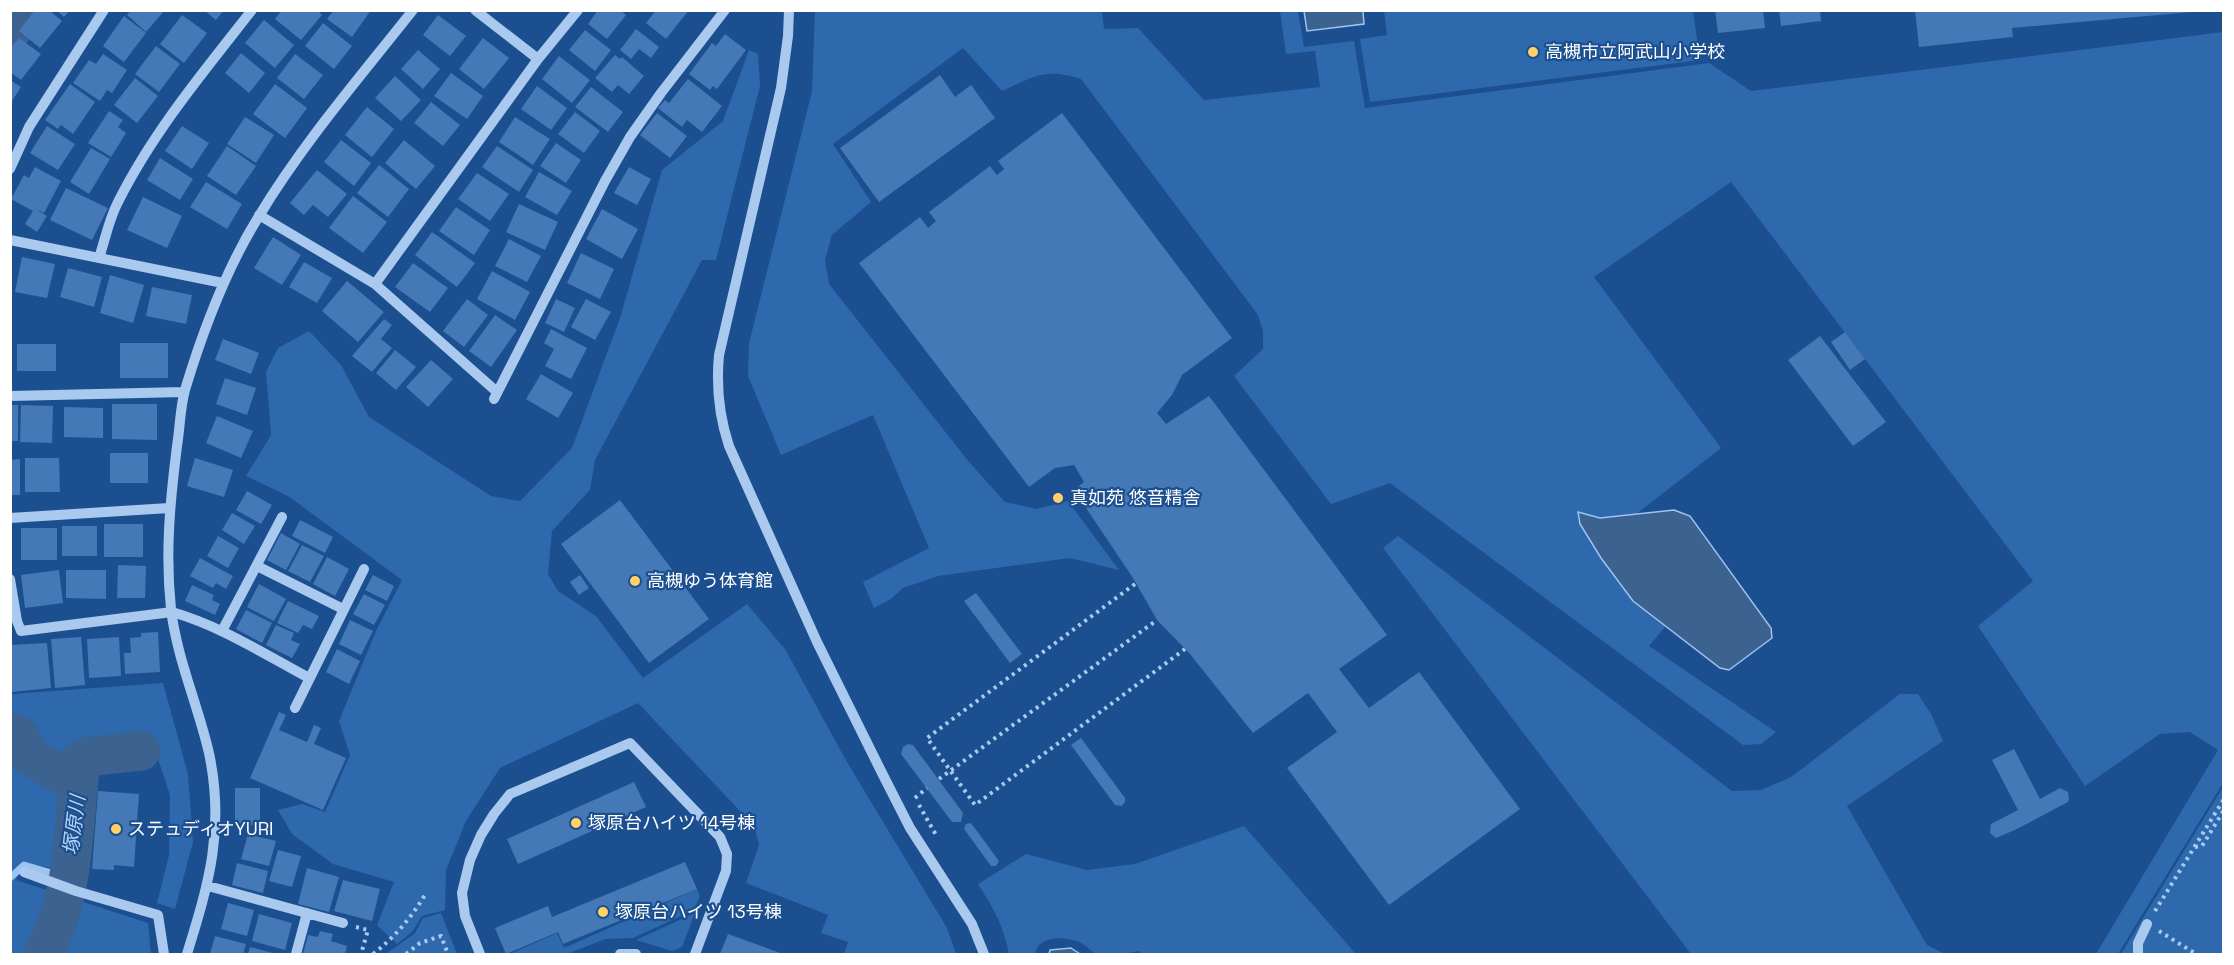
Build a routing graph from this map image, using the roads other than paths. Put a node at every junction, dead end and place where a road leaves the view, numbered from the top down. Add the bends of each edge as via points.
1 (104, 10) edge
2 (252, 10) edge
3 (413, 10) edge
4 (475, 10) edge
5 (578, 10) edge
6 (725, 10) edge
7 (789, 10) edge
8 (538, 59) junction
9 (10, 169) edge
10 (259, 215) junction
11 (10, 240) edge
12 (99, 258) junction
13 (223, 283) junction
14 (375, 284) junction
15 (184, 392) junction
16 (10, 396) edge
17 (169, 507) junction
18 (282, 517) dead end
19 (10, 518) edge
20 (257, 567) junction
21 (364, 569) dead end
22 (10, 579) edge
23 (343, 609) junction
24 (172, 612) junction
25 (222, 631) junction
26 (309, 678) junction
27 (296, 708) dead end
28 (24, 872) dead end
29 (208, 886) junction
30 (307, 913) junction
31 (343, 923) road end
32 (2147, 924) road end
33 (164, 954) edge
34 (188, 954) edge
35 (296, 954) edge
36 (480, 954) edge
37 (620, 954) edge
38 (636, 954) edge
39 (696, 954) edge
40 (984, 954) edge
41 (2138, 954) edge

1 - 9 street via 29,127
2 - 12 street via 160,131 117,203
3 - 10 street via 296,159
4 - 8 street
5 - 8 street
6 - 14 street via 630,137 495,396
7 - 40 street via 781,88 719,355 717,391 721,418 729,446 817,642 910,828 965,911
8 - 14 street
10 - 13 street
10 - 14 street
11 - 12 street
12 - 13 street
13 - 15 street
15 - 16 street
15 - 17 street
17 - 19 street
17 - 24 street via 167,548
18 - 20 street
20 - 23 street
20 - 25 street
21 - 23 street
22 - 24 street via 21,631
23 - 26 street
24 - 25 street
24 - 29 street via 208,753 215,800
25 - 26 street
26 - 27 street
28 - 33 street via 158,915
29 - 30 street
29 - 34 street
30 - 31 street
30 - 35 street
32 - 41 street
36 - 39 street via 465,916 462,893 470,860 494,814 510,794 630,743 725,846 726,871
37 - 38 street

